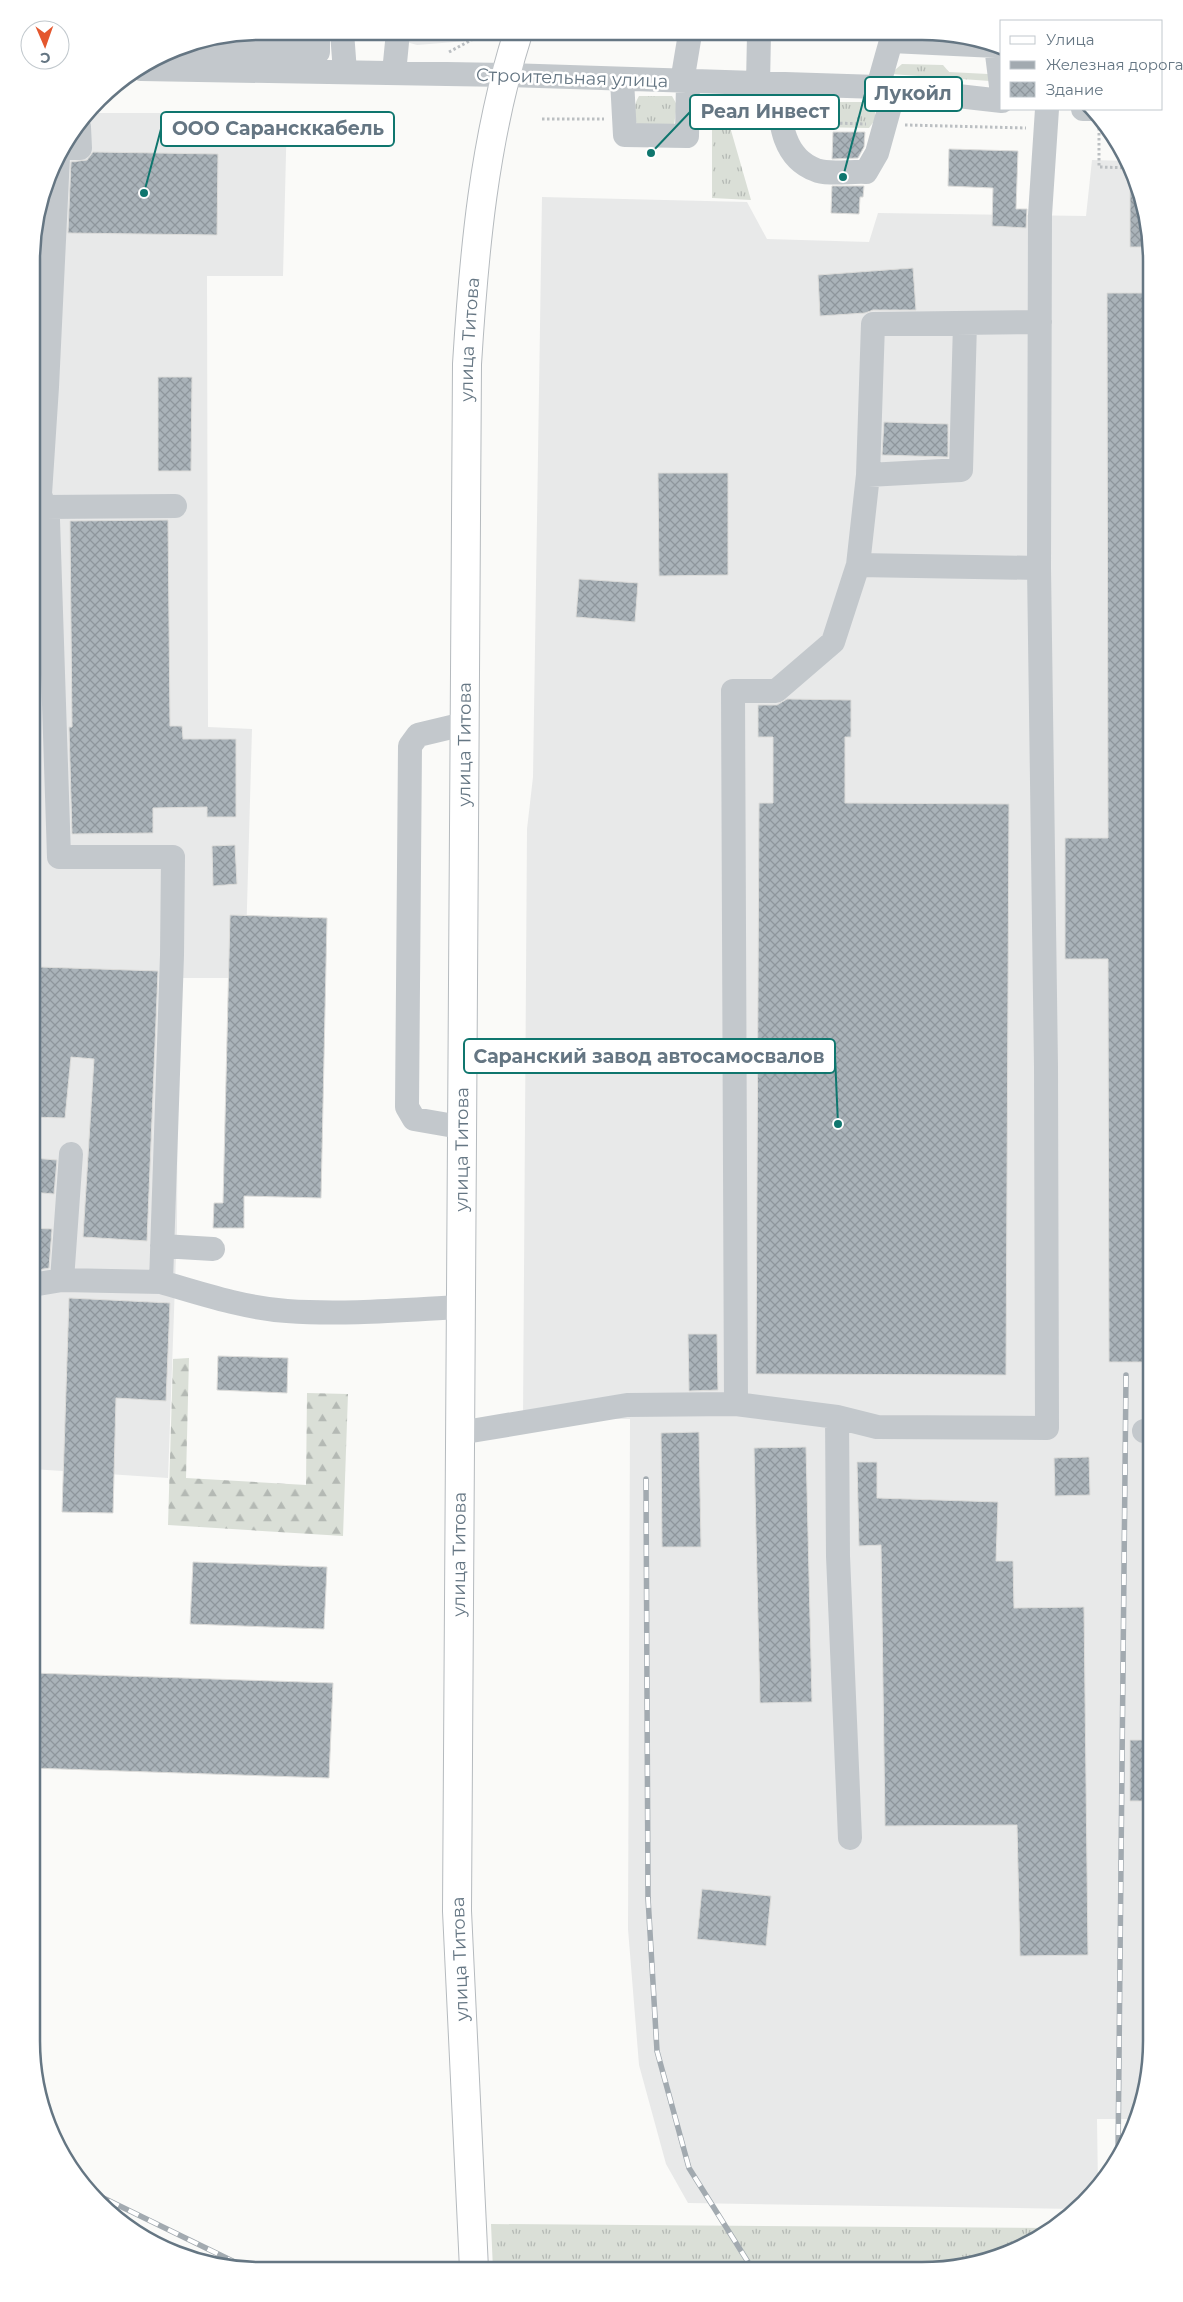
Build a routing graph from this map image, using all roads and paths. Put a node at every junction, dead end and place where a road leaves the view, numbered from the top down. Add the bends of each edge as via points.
1 (318, 40) edge
2 (343, 40) edge
3 (397, 40) edge
4 (471, 40) edge
5 (516, 40) edge
6 (689, 40) edge
7 (760, 40) edge
8 (888, 40) edge
9 (915, 40) edge
10 (961, 43) edge
11 (196, 50) edge
12 (449, 52) dead end
13 (997, 53) edge
14 (152, 69) edge
15 (345, 72) junction
16 (394, 73) junction
17 (506, 75) junction
18 (1000, 78) edge
19 (622, 80) junction
20 (685, 82) junction
21 (768, 84) junction
22 (886, 87) junction
23 (1000, 101) edge
24 (1091, 118) edge
25 (542, 119) dead end
26 (623, 119) junction
27 (1047, 119) edge
28 (688, 120) junction
29 (781, 121) junction
30 (885, 124) junction
31 (79, 135) edge
32 (71, 148) edge
33 (1122, 168) edge
34 (56, 178) edge
35 (1040, 322) junction
36 (965, 323) junction
37 (40, 386) edge
38 (868, 475) junction
39 (175, 506) dead end
40 (44, 507) junction
41 (858, 565) junction
42 (1039, 568) junction
43 (464, 724) junction
44 (460, 1127) junction
45 (71, 1154) dead end
46 (162, 1246) junction
47 (213, 1249) dead end
48 (62, 1280) junction
49 (161, 1282) junction
50 (40, 1284) edge
51 (459, 1307) junction
52 (736, 1404) junction
53 (837, 1417) junction
54 (459, 1433) junction
55 (850, 1838) dead end
56 (474, 2262) edge

1 - 11 street via 318,52
2 - 15 street
3 - 16 street
4 - 12 path
5 - 17 main road, улица Титова
6 - 20 street
7 - 21 street
8 - 22 street
9 - 10 street
13 - 18 street
14 - 15 street, Строительная улица
15 - 16 street, Строительная улица
16 - 17 street, Строительная улица
17 - 19 street, Строительная улица
17 - 43 main road, улица Титова via 480,208 472,276 467,364
19 - 20 street, Строительная улица
19 - 26 street
20 - 21 street, Строительная улица
20 - 28 street
21 - 22 street, Строительная улица
21 - 29 street
22 - 23 street, Строительная улица
22 - 30 street
24 - 33 path via 1099,167
25 - 26 path
26 - 28 street via 625,135 688,136
27 - 30 path
27 - 35 street via 1040,215
28 - 29 path
29 - 30 path
29 - 30 street via 785,142 806,165 818,171 866,172 877,154
31 - 32 street via 80,148
34 - 37 street
35 - 36 street
35 - 42 street
36 - 38 street via 961,470
36 - 38 street via 873,324
37 - 40 street via 40,494
38 - 41 street
39 - 40 street
40 - 46 street via 48,520 60,857 173,857
41 - 42 street
41 - 52 street via 833,642 776,691 733,691
42 - 53 street via 1047,1428 877,1427
43 - 44 main road, улица Титова
43 - 44 street via 418,735 410,746 407,1107 414,1119
44 - 51 main road, улица Титова
45 - 48 street
46 - 47 street
46 - 49 street
48 - 49 street
48 - 50 street
49 - 51 street via 227,1301 286,1311
51 - 54 main road, улица Титова
52 - 53 street
52 - 54 street via 627,1405
53 - 55 street via 838,1556
54 - 56 main road, улица Титова via 457,1911

